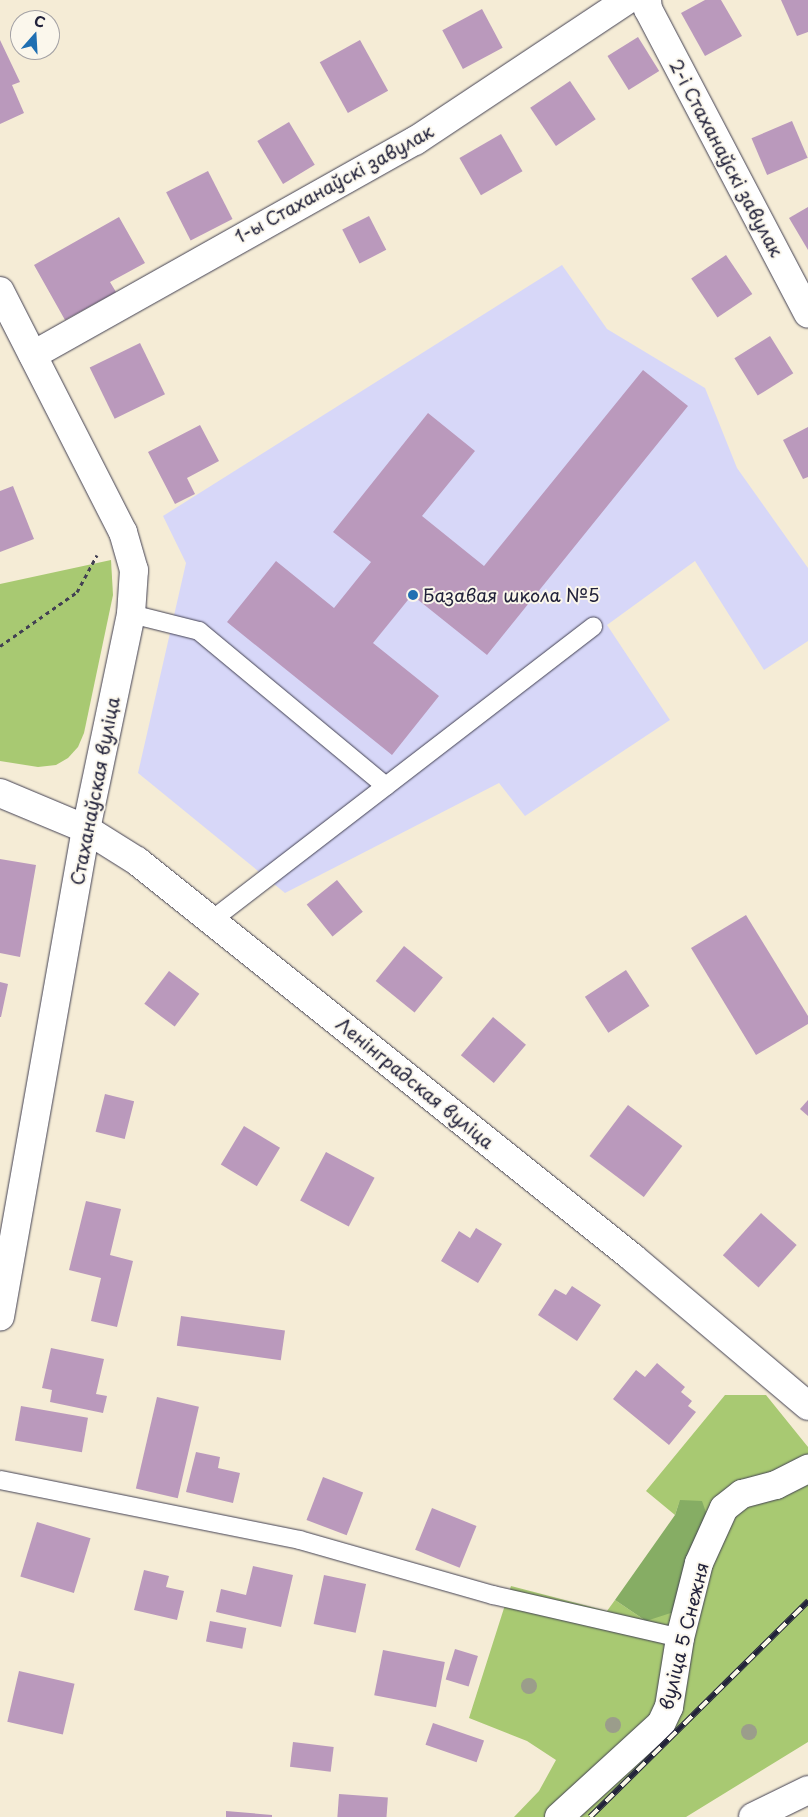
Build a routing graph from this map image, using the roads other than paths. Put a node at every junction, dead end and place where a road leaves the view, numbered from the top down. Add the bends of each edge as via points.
1 (626, 0) edge
2 (647, 0) edge
3 (0, 291) edge
4 (808, 314) edge
5 (33, 355) junction
6 (131, 614) junction
7 (593, 627) dead end
8 (386, 786) junction
9 (0, 793) edge
10 (86, 829) junction
11 (212, 920) junction
12 (0, 1316) edge
13 (808, 1406) edge
14 (808, 1469) edge
15 (0, 1480) edge
16 (680, 1638) junction
17 (808, 1790) edge
18 (559, 1817) edge
19 (753, 1817) edge

1 - 5 street, 1-ы Стаханаўскі завулак via 415,141
2 - 4 street, 2-і Стаханаўскі завулак via 648,9
3 - 5 street, Стаханаўская вуліца
5 - 6 street, Стаханаўская вуліца via 123,532 134,570
6 - 8 lane via 199,631
6 - 10 street, Стаханаўская вуліца
7 - 8 lane
8 - 11 lane
9 - 10 street, Ленінградская вуліца
10 - 11 street, Ленінградская вуліца via 137,861
10 - 12 street, Стаханаўская вуліца
11 - 13 street, Ленінградская вуліца via 634,1258
14 - 16 street, вуліца 5 Снежня via 776,1485 742,1494 724,1508 699,1563
15 - 16 lane via 300,1540 493,1595
16 - 18 street, вуліца 5 Снежня via 669,1706 661,1724
17 - 19 street

